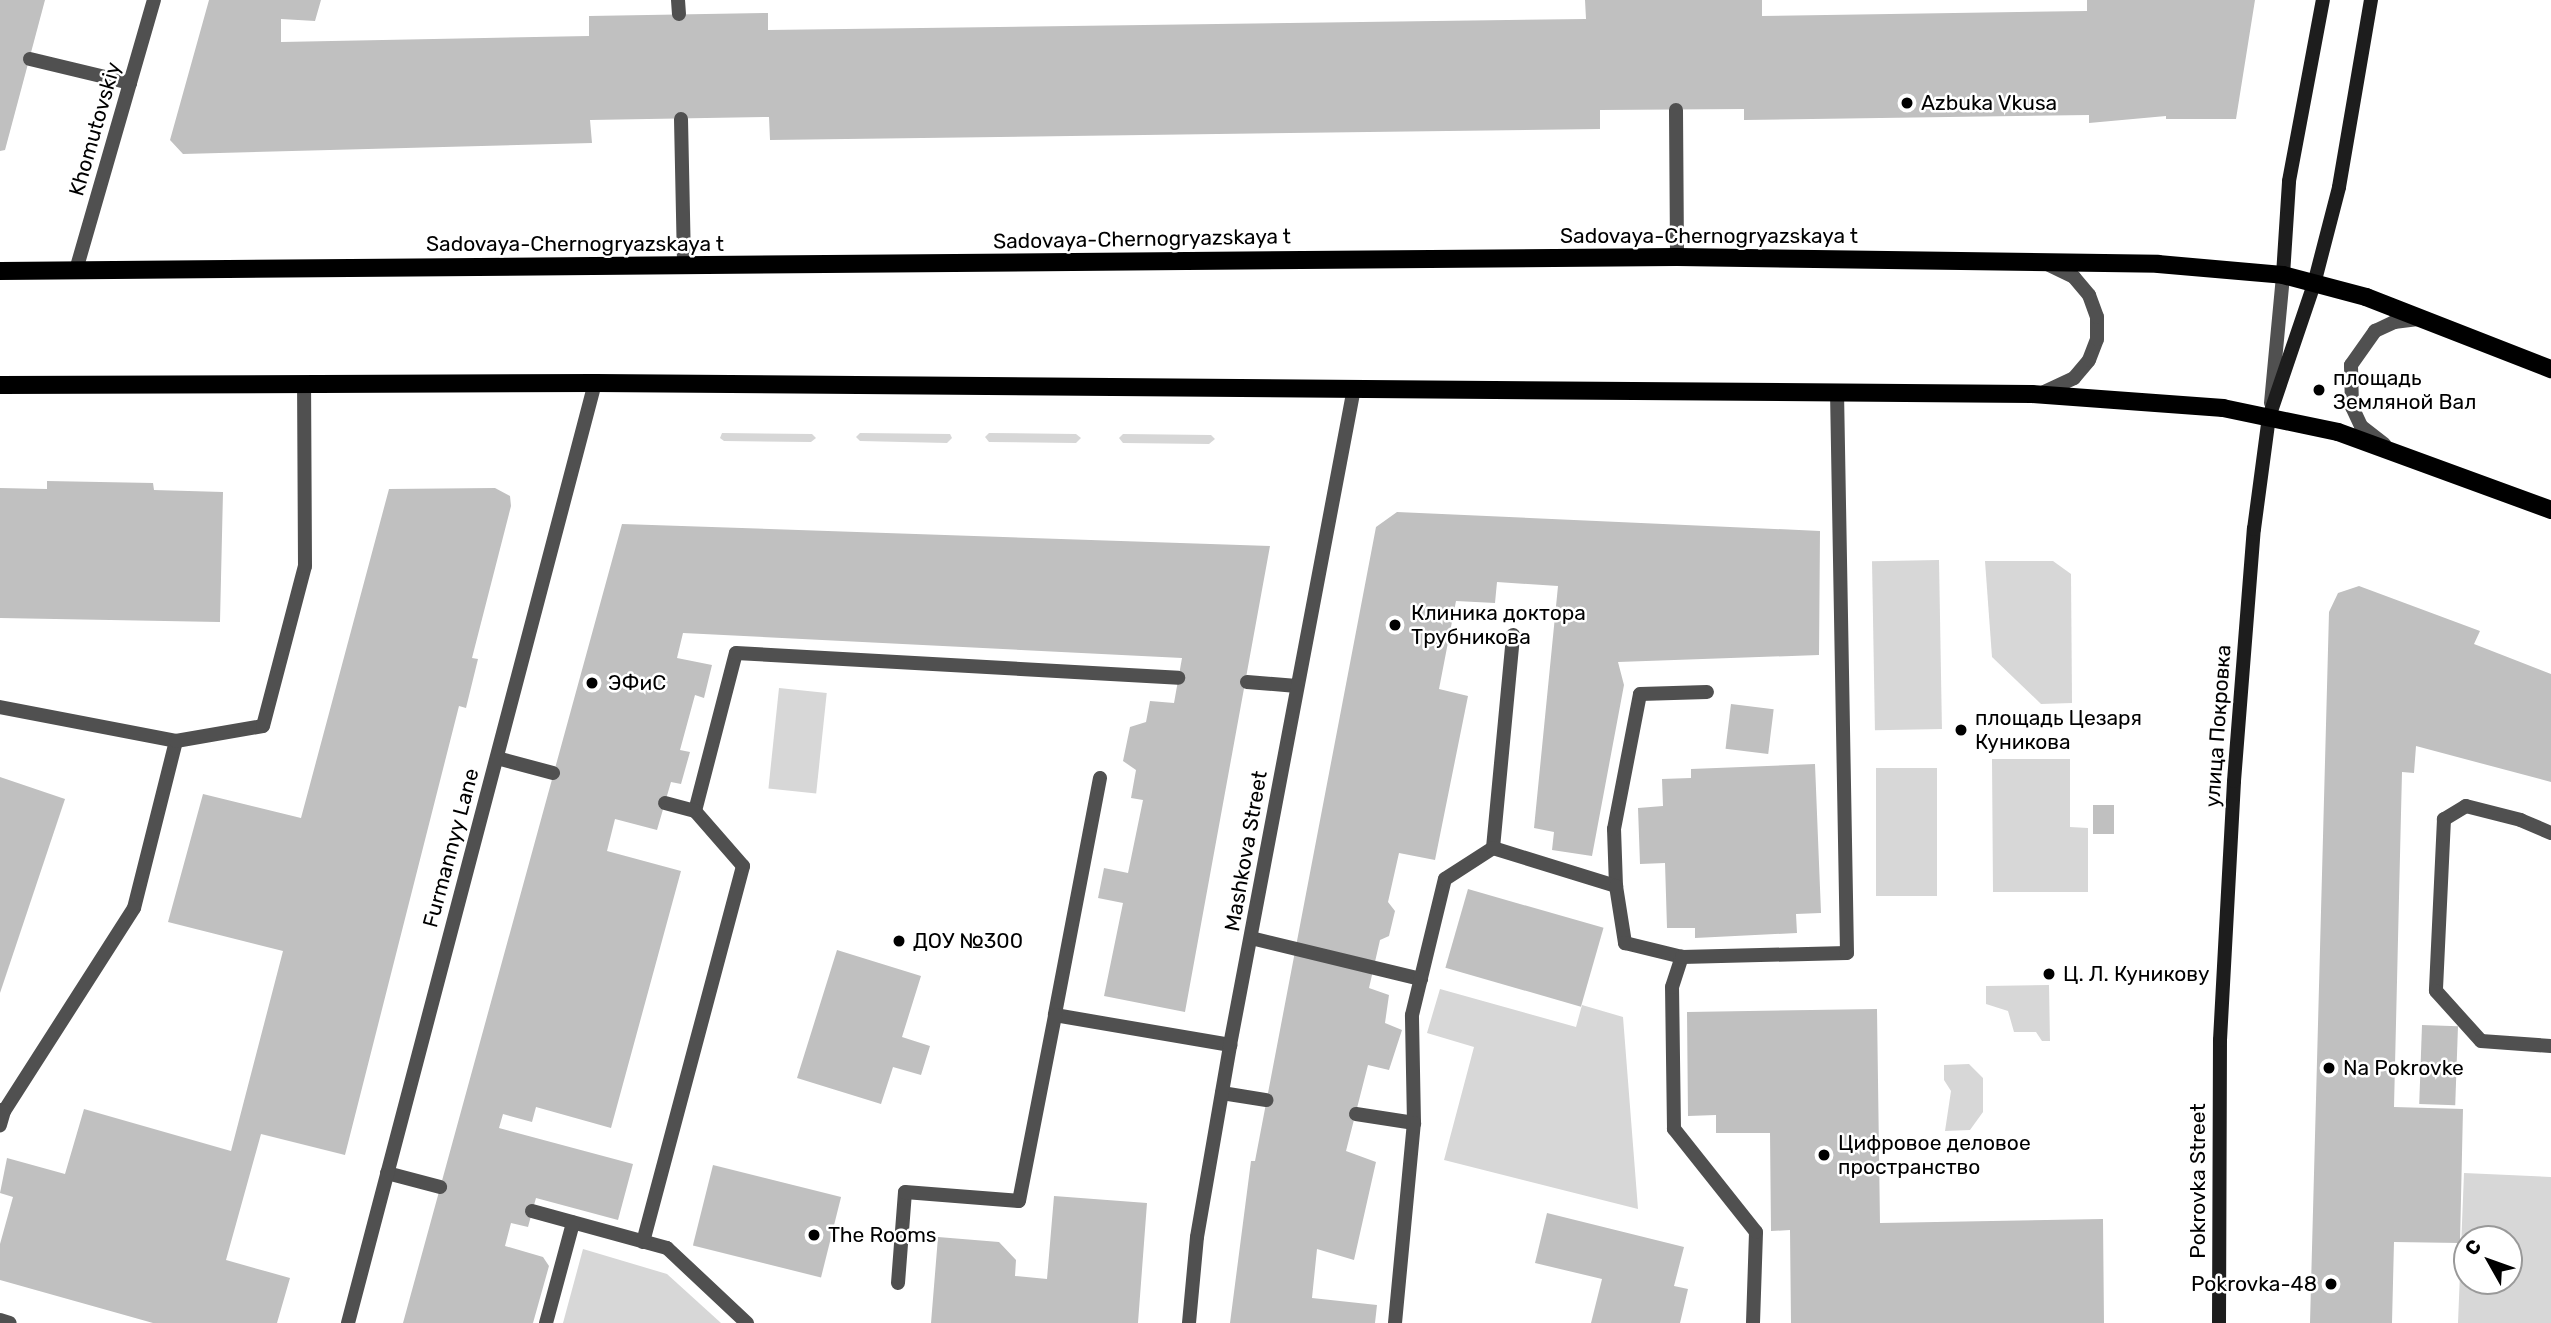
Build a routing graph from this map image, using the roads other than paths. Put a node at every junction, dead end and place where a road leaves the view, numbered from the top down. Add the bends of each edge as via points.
1 (154, 0) edge
2 (2323, 0) edge
3 (2371, 0) edge
4 (30, 59) dead end
5 (130, 83) junction
6 (1676, 110) dead end
7 (681, 119) dead end
8 (1677, 257) junction
9 (2032, 262) junction
10 (684, 267) junction
11 (76, 270) junction
12 (0, 271) edge
13 (2283, 275) junction
14 (2314, 284) junction
15 (2435, 321) junction
16 (2551, 369) edge
17 (595, 383) junction
18 (304, 384) junction
19 (0, 385) edge
20 (1354, 388) junction
21 (1837, 391) junction
22 (2032, 394) junction
23 (2269, 417) junction
24 (2395, 450) junction
25 (2551, 510) edge
26 (1513, 635) dead end
27 (1178, 678) dead end
28 (1247, 682) dead end
29 (1297, 686) junction
30 (1707, 692) dead end
31 (0, 707) edge
32 (176, 741) junction
33 (497, 758) junction
34 (553, 773) dead end
35 (1100, 778) dead end
36 (665, 803) dead end
37 (695, 811) junction
38 (2551, 833) edge
39 (1493, 848) junction
40 (1616, 886) junction
41 (1251, 938) junction
42 (1682, 957) junction
43 (1421, 979) junction
44 (1055, 1015) junction
45 (1230, 1045) junction
46 (2551, 1046) edge
47 (1223, 1093) junction
48 (1266, 1100) dead end
49 (1356, 1114) dead end
50 (1, 1115) edge
51 (1414, 1123) junction
52 (387, 1173) junction
53 (440, 1187) dead end
54 (532, 1211) dead end
55 (573, 1223) junction
56 (643, 1241) junction
57 (898, 1283) dead end
58 (0, 1320) edge
59 (10, 1323) edge
60 (348, 1323) edge
61 (546, 1323) edge
62 (747, 1323) edge
63 (1189, 1323) edge
64 (1395, 1323) edge
65 (1753, 1323) edge
66 (2219, 1323) edge

1 - 5 street, Khomutovskiy
2 - 13 main road via 2289,181
3 - 14 main road, улица Покровка via 2339,187
4 - 5 street
5 - 11 street, Khomutovskiy
6 - 8 street
7 - 10 street
8 - 9 main road, Sadovaya-Chernogryazskaya t
8 - 10 main road, Sadovaya-Chernogryazskaya t
9 - 13 main road, Sadovaya-Chernogryazskaya t via 2158,264
9 - 22 street via 2054,266 2074,277 2089,295 2097,317 2097,340 2089,360 2074,378 2054,390
10 - 11 main road, Sadovaya-Chernogryazskaya t
11 - 12 main road, Sadovaya-Chernogryazskaya t
13 - 14 main road, Sadovaya-Chernogryazskaya t
13 - 23 street
14 - 15 main road, Sadovaya-Chernogryazskaya t
14 - 23 main road, улица Покровка
15 - 16 main road, Sadovaya-Chernogryazskaya t
15 - 24 street via 2414,318 2384,327 2360,346 2351,365 2348,386 2361,426
17 - 18 main road
17 - 20 main road
17 - 33 street, Furmannyy Lane
18 - 19 main road
18 - 32 street via 305,566 262,726
20 - 21 main road
20 - 29 street, Mashkova Street
21 - 22 main road
21 - 42 street via 1847,953
22 - 23 main road via 2165,401
23 - 24 main road
23 - 66 main road, улица Покровка via 2254,529 2234,780 2220,1040
24 - 25 main road
26 - 39 street
27 - 37 street via 736,653
28 - 29 street
29 - 41 street, Mashkova Street
30 - 40 street via 1640,694 1614,829
31 - 32 street
32 - 50 street via 134,908
33 - 34 street
33 - 52 street, Furmannyy Lane
35 - 44 street
36 - 37 street
37 - 56 street via 743,866
38 - 46 street via 2466,806 2444,819 2436,991 2481,1041
39 - 40 street
39 - 43 street via 1445,879
40 - 42 street via 1625,943
41 - 43 street
41 - 45 street, Mashkova Street
42 - 65 street via 1672,987 1674,1129 1756,1232
43 - 51 street via 1412,1015
44 - 45 street
44 - 57 street via 1019,1201 905,1192
45 - 47 street, Mashkova Street
47 - 48 street
47 - 63 street, Mashkova Street via 1197,1237
49 - 51 street
51 - 64 street
52 - 53 street
52 - 60 street, Furmannyy Lane
54 - 55 street
55 - 56 street
55 - 61 street
56 - 62 street via 667,1248
58 - 59 street

